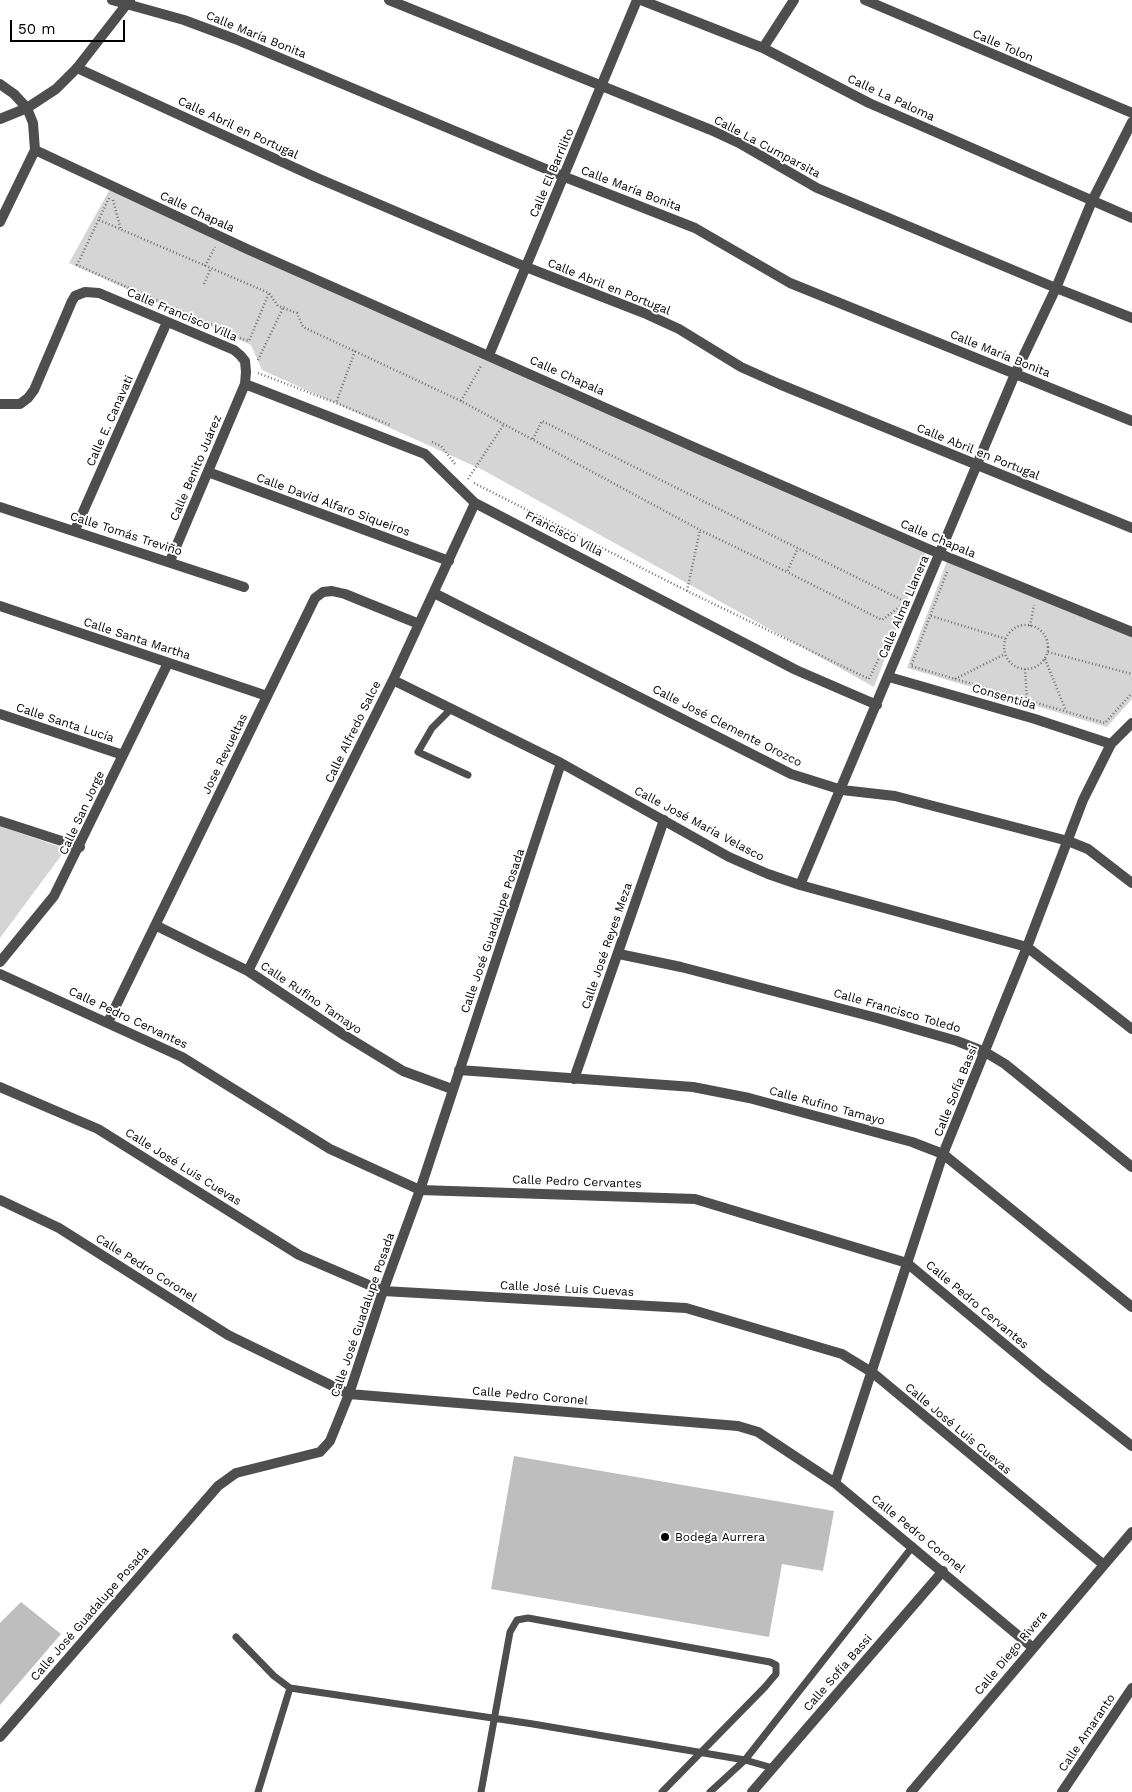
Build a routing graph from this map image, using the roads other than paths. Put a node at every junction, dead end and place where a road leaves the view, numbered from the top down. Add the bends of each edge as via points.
1 (112, 0) edge
2 (389, 0) edge
3 (636, 0) edge
4 (641, 0) edge
5 (794, 0) edge
6 (865, 0) edge
7 (128, 2) edge
8 (763, 48) junction
9 (77, 68) junction
10 (0, 84) edge
11 (602, 88) junction
12 (27, 108) junction
13 (1132, 113) edge
14 (0, 119) edge
15 (1132, 122) edge
16 (35, 150) junction
17 (565, 177) junction
18 (1092, 201) junction
19 (1132, 218) edge
20 (0, 222) edge
21 (526, 267) junction
22 (1056, 288) junction
23 (1132, 318) edge
24 (167, 322) junction
25 (487, 358) junction
26 (1015, 374) junction
27 (245, 384) junction
28 (0, 404) edge
29 (1132, 421) edge
30 (976, 464) junction
31 (208, 472) junction
32 (475, 502) junction
33 (0, 506) edge
34 (1132, 528) edge
35 (75, 530) junction
36 (940, 554) junction
37 (170, 561) junction
38 (448, 561) junction
39 (244, 587) dead end
40 (434, 593) junction
41 (0, 606) edge
42 (419, 624) junction
43 (1132, 632) edge
44 (168, 662) junction
45 (889, 677) junction
46 (393, 680) junction
47 (267, 696) junction
48 (878, 705) junction
49 (452, 708) junction
50 (0, 714) edge
51 (1132, 723) edge
52 (1111, 744) junction
53 (123, 755) junction
54 (561, 763) junction
55 (468, 775) dead end
56 (842, 790) junction
57 (664, 820) junction
58 (0, 821) edge
59 (1068, 841) junction
60 (80, 847) junction
61 (1132, 883) edge
62 (800, 886) junction
63 (157, 926) junction
64 (1027, 947) junction
65 (618, 954) junction
66 (0, 962) edge
67 (248, 970) junction
68 (0, 974) edge
69 (108, 1022) junction
70 (1132, 1028) edge
71 (985, 1052) junction
72 (459, 1070) junction
73 (574, 1079) junction
74 (0, 1087) edge
75 (452, 1089) junction
76 (943, 1154) junction
77 (1132, 1168) edge
78 (420, 1190) junction
79 (0, 1200) edge
80 (907, 1263) junction
81 (383, 1290) junction
82 (1132, 1307) edge
83 (873, 1373) junction
84 (349, 1394) junction
85 (1132, 1446) edge
86 (835, 1483) junction
87 (1132, 1532) edge
88 (913, 1546) junction
89 (1104, 1564) junction
90 (944, 1571) junction
91 (236, 1637) dead end
92 (1032, 1647) junction
93 (290, 1688) junction
94 (1132, 1688) edge
95 (493, 1719) junction
96 (0, 1737) edge
97 (702, 1753) junction
98 (745, 1760) junction
99 (773, 1768) junction
100 (258, 1792) edge
101 (481, 1792) edge
102 (662, 1792) edge
103 (710, 1792) edge
104 (752, 1792) edge
105 (911, 1792) edge
106 (1062, 1792) edge

1 - 7 street, Calle María Bonita
2 - 11 street, Calle La Cumparsita
3 - 11 street, Calle El Barrilito
4 - 8 street, Calle La Paloma
5 - 8 street
6 - 13 street, Calle Tolon
7 - 9 street
7 - 17 street, Calle María Bonita via 235,39
8 - 18 street, Calle La Paloma via 869,103
9 - 12 street via 56,89
9 - 21 street, Calle Abril en Portugal via 315,177
10 - 12 street
11 - 17 street, Calle El Barrilito
11 - 22 street, Calle La Cumparsita via 711,130 817,188
12 - 14 street
12 - 16 street via 33,123
15 - 18 street, Calle Alma Llanera
16 - 20 street
16 - 25 street, Calle Chapala
17 - 21 street, Calle El Barrilito
17 - 26 street, Calle María Bonita via 695,228 798,286
18 - 19 street, Calle La Paloma
18 - 22 street, Calle Alma Llanera
21 - 25 street, Calle El Barrilito
21 - 30 street, Calle Abril en Portugal via 679,329 741,367
22 - 23 street, Calle La Cumparsita
22 - 26 street, Calle Alma Llanera
24 - 27 street, Calle Francisco Villa via 234,350 245,361
24 - 28 street, Calle Francisco Villa via 100,293 79,294 72,301 34,390 20,404
24 - 35 street, Calle E. Canavati
25 - 36 street, Calle Chapala
26 - 29 street, Calle María Bonita
26 - 30 street, Calle Alma Llanera
27 - 31 street, Calle Benito Juárez
27 - 32 street, Francisco Villa via 425,454
30 - 34 street, Calle Abril en Portugal
30 - 36 street, Calle Alma Llanera
31 - 37 street, Calle Benito Juárez
31 - 38 street, Calle David Alfaro Siqueiros
32 - 38 street, Calle Alfredo Salce
32 - 48 street, Francisco Villa via 796,670
33 - 35 street, Calle Tomás Treviño
35 - 37 street, Calle Tomás Treviño
36 - 43 street, Calle Chapala
36 - 45 street, Calle Alma Llanera
37 - 39 street, Calle Tomás Treviño
38 - 40 street, Calle Alfredo Salce
40 - 42 street, Calle Alfredo Salce
40 - 56 street, Calle José Clemente Orozco via 753,756 791,774
41 - 44 street, Calle Santa Martha
42 - 46 street, Calle Alfredo Salce
42 - 47 street, Jose Revueltas via 345,594 323,592 309,608
44 - 47 street, Calle Santa Martha
44 - 53 street, Calle San Jorge
45 - 48 street, Calle Alma Llanera
45 - 52 street, Consentida
46 - 49 street, Calle José María Velasco
46 - 67 street, Calle Alfredo Salce
47 - 63 street, Jose Revueltas
48 - 56 street, Calle Alma Llanera
49 - 54 street, Calle José María Velasco
49 - 55 lane via 432,728 418,752
50 - 53 street, Calle Santa Lucía
51 - 52 street, Calle Sofía Bassi
52 - 59 street, Calle Sofía Bassi via 1083,800
53 - 60 street, Calle San Jorge
54 - 57 street, Calle José María Velasco
54 - 72 street, Calle José Guadalupe Posada
56 - 59 street, Calle José Clemente Orozco via 895,796
56 - 62 street, Calle Alma Llanera
57 - 62 street, Calle José María Velasco via 729,856
57 - 65 street, Calle José Reyes Meza
58 - 60 street
59 - 61 street, Calle José Clemente Orozco via 1088,849
59 - 64 street, Calle Sofía Bassi
60 - 66 street, Calle San Jorge via 54,896
62 - 64 street, Calle José María Velasco
63 - 67 street, Calle Rufino Tamayo
63 - 69 street, Jose Revueltas
64 - 70 street, Calle José María Velasco
64 - 71 street, Calle Sofía Bassi
65 - 71 street, Calle Francisco Toledo via 877,1018
65 - 73 street, Calle José Reyes Meza
67 - 75 street, Calle Rufino Tamayo via 383,1060
68 - 69 street, Calle Pedro Cervantes
69 - 78 street, Calle Pedro Cervantes via 182,1057 330,1149
71 - 76 street, Calle Sofía Bassi
71 - 77 street, Calle Francisco Toledo via 1005,1064
72 - 73 street, Calle Rufino Tamayo
72 - 75 street, Calle José Guadalupe Posada
73 - 76 street, Calle Rufino Tamayo via 693,1087 721,1092 859,1126
74 - 81 street, Calle José Luis Cuevas via 98,1129 299,1255
75 - 78 street, Calle José Guadalupe Posada
76 - 80 street, Calle Sofía Bassi
76 - 82 street, Calle Rufino Tamayo
78 - 80 street, Calle Pedro Cervantes via 695,1199
78 - 81 street, Calle José Guadalupe Posada
79 - 84 street, Calle Pedro Coronel via 59,1228 228,1336
80 - 83 street, Calle Sofía Bassi
80 - 85 street, Calle Pedro Cervantes
81 - 83 street, Calle José Luis Cuevas via 696,1310 842,1354
81 - 84 street, Calle José Guadalupe Posada
83 - 86 street, Calle Sofía Bassi
83 - 89 street, Calle José Luis Cuevas
84 - 86 street, Calle Pedro Coronel via 738,1426 762,1435
84 - 96 street, Calle José Guadalupe Posada via 330,1441 320,1452 236,1473 218,1486
86 - 88 street, Calle Pedro Coronel
87 - 89 street, Calle Diego Rivera
88 - 90 street, Calle Pedro Coronel
88 - 98 lane
89 - 92 street, Calle Diego Rivera
90 - 92 street, Calle Pedro Coronel
90 - 99 street, Calle Sofía Bassi
91 - 93 lane
92 - 105 street, Calle Diego Rivera
93 - 95 lane
93 - 100 lane
94 - 106 street, Calle Amaranto
95 - 97 lane
95 - 97 lane via 510,1632 522,1618 774,1663 776,1674
95 - 101 lane
97 - 98 lane
97 - 102 lane
98 - 99 lane
98 - 103 lane
99 - 104 street, Calle Sofía Bassi

